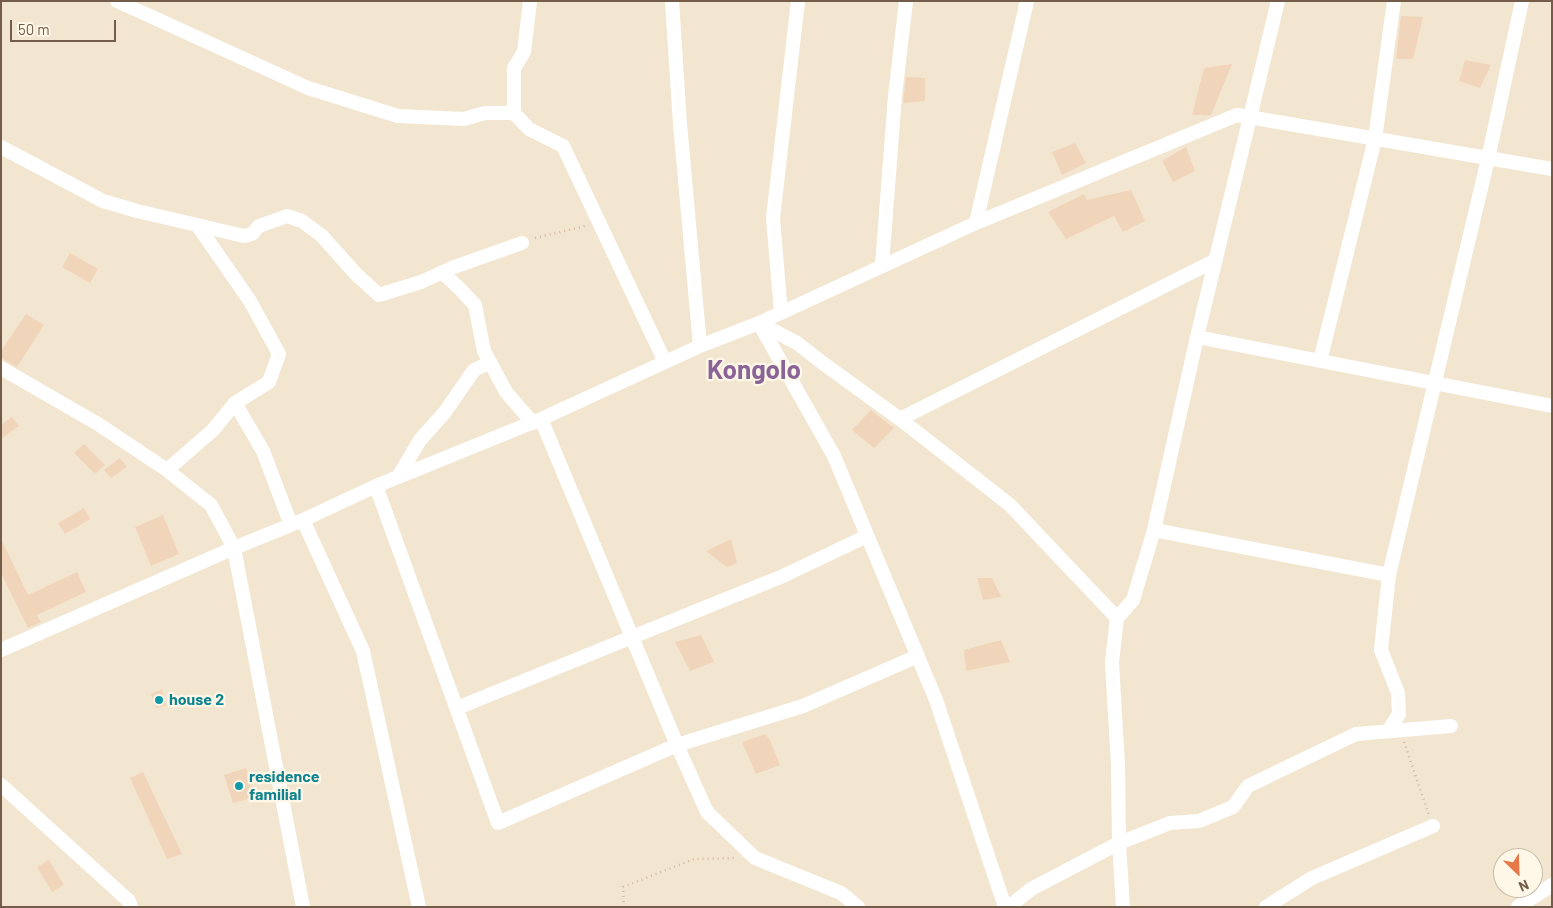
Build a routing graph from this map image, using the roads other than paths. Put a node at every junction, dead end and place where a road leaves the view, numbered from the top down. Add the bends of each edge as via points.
1 (117, 1) edge
2 (530, 1) edge
3 (672, 1) edge
4 (798, 1) edge
5 (906, 1) edge
6 (1027, 1) edge
7 (1278, 1) edge
8 (1394, 1) edge
9 (1522, 1) edge
10 (514, 113) junction
11 (1250, 117) junction
12 (1375, 139) junction
13 (1, 147) edge
14 (1488, 158) junction
15 (1552, 170) edge
16 (976, 223) junction
17 (198, 226) junction
18 (522, 243) road end
19 (1216, 260) junction
20 (882, 265) junction
21 (442, 272) junction
22 (781, 313) junction
23 (759, 323) junction
24 (1197, 337) junction
25 (700, 346) junction
26 (1320, 361) junction
27 (665, 362) junction
28 (490, 363) junction
29 (1, 368) edge
30 (1436, 384) junction
31 (235, 403) junction
32 (1552, 406) edge
33 (900, 419) junction
34 (537, 421) junction
35 (167, 470) junction
36 (398, 477) junction
37 (376, 486) junction
38 (297, 522) junction
39 (1154, 530) junction
40 (867, 536) junction
41 (234, 548) junction
42 (1389, 575) junction
43 (1117, 618) junction
44 (632, 637) junction
45 (1, 650) edge
46 (918, 656) junction
47 (456, 708) junction
48 (1450, 726) dead end
49 (1394, 731) junction
50 (677, 745) junction
51 (1, 785) edge
52 (1434, 826) road end
53 (1119, 843) junction
54 (1552, 885) edge
55 (131, 907) edge
56 (303, 907) edge
57 (419, 907) edge
58 (858, 907) edge
59 (1005, 907) edge
60 (1009, 907) edge
61 (1123, 907) edge
62 (1266, 907) edge
63 (1518, 907) edge

1 - 10 street via 308,88 398,116 464,119 485,113
2 - 10 street via 524,52 514,68
3 - 25 street
4 - 22 street via 773,218
5 - 20 street
6 - 16 street
7 - 11 street
8 - 12 street
9 - 14 street
10 - 27 street via 529,129 564,146
11 - 12 street
11 - 16 street via 1237,115
11 - 19 street
12 - 14 street
12 - 26 street
13 - 17 street via 103,202
14 - 15 street
14 - 30 street
16 - 20 street
17 - 21 street via 244,236 275,219 295,218 322,236 379,295
17 - 31 street via 250,301 279,354 269,382
18 - 21 street
19 - 24 street
19 - 33 street
20 - 22 street
21 - 28 street via 475,305 484,352
22 - 23 street
23 - 25 street
23 - 33 street via 797,343
23 - 40 street via 834,456
24 - 26 street
24 - 39 street
25 - 27 street
26 - 30 street
27 - 34 street
28 - 34 street via 506,392
28 - 36 street via 474,370 445,412 420,440
29 - 35 street via 98,424
30 - 32 street
30 - 42 street
31 - 35 street via 213,430
31 - 38 street via 263,451
33 - 43 street via 1010,505
34 - 36 street
34 - 44 street
35 - 41 street via 211,505
36 - 37 street
37 - 38 street
37 - 47 street
38 - 41 street
38 - 57 street via 363,651
39 - 42 street
39 - 43 street via 1134,600
40 - 44 street via 783,576
40 - 46 street
41 - 45 street
41 - 56 street
42 - 49 street via 1381,650 1398,693 1399,714
43 - 53 street via 1112,662
44 - 47 street
44 - 50 street
46 - 50 street via 803,706
46 - 59 street via 936,700
47 - 50 street via 498,823
48 - 49 street
49 - 53 street via 1356,734 1248,786 1233,807 1199,821 1170,823
50 - 58 street via 707,812 755,858 842,892
51 - 55 street via 129,901
52 - 62 street via 1312,878
53 - 60 street via 1032,889
53 - 61 street
54 - 63 street

